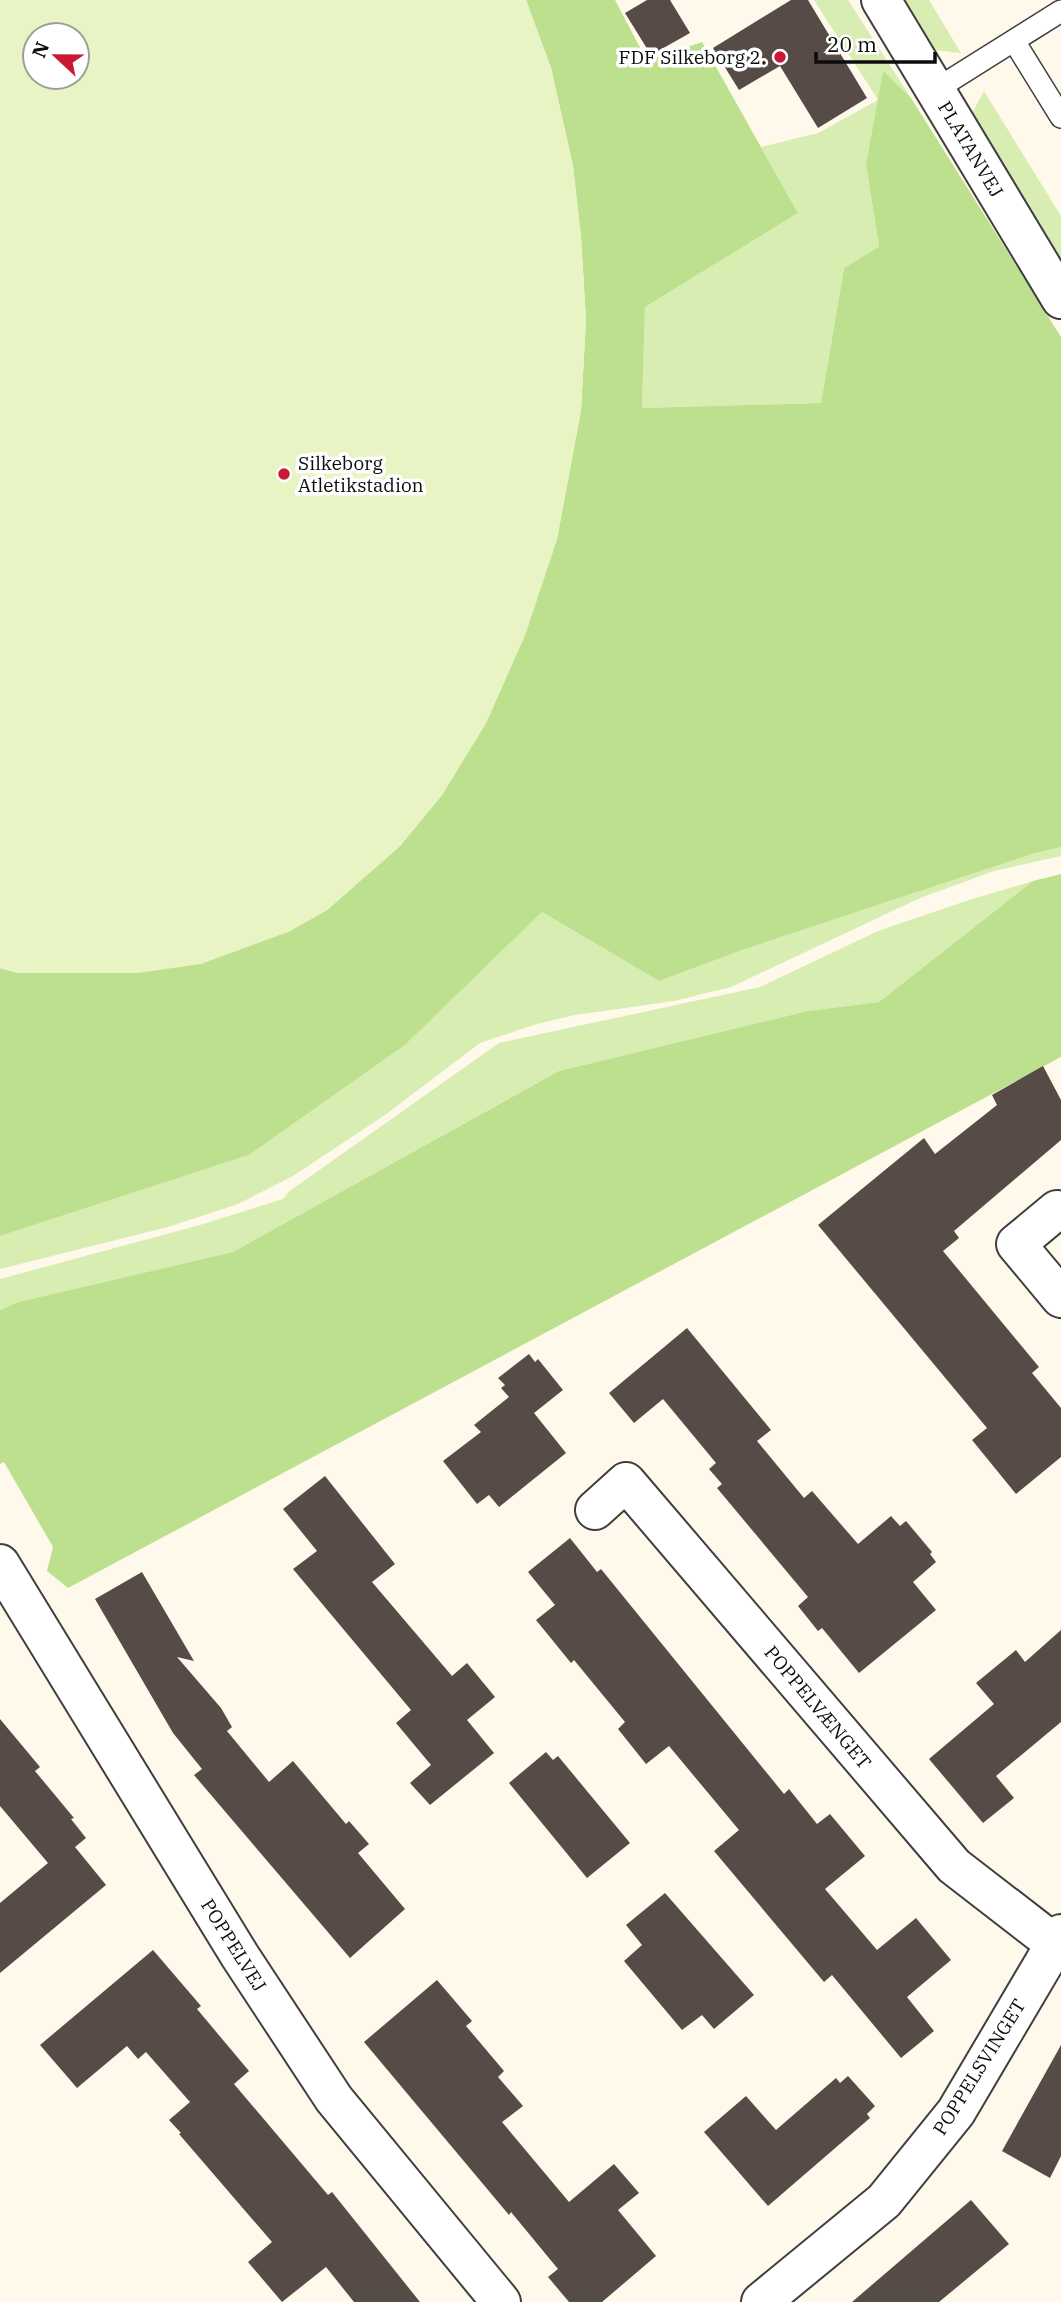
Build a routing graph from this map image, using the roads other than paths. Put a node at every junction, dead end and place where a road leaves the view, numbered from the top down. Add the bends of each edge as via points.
1 (881, 0) edge
2 (1061, 11) edge
3 (1014, 41) junction
4 (935, 90) junction
5 (1061, 117) edge
6 (1061, 299) edge
7 (1056, 1210) dead end
8 (1061, 1298) edge
9 (594, 1510) dead end
10 (0, 1564) edge
11 (1058, 1939) edge
12 (501, 2302) edge
13 (761, 2302) edge

1 - 4 street, PLATANVEJ
2 - 3 lane
3 - 4 lane
3 - 5 lane
4 - 6 street, PLATANVEJ
7 - 8 street via 1016,1244
9 - 11 street, POPPELVÆNGET via 626,1482 954,1866
10 - 12 street, POPPELVEJ via 240,1956 334,2099
11 - 13 street, POPPELSVINGET via 956,2112 884,2201

